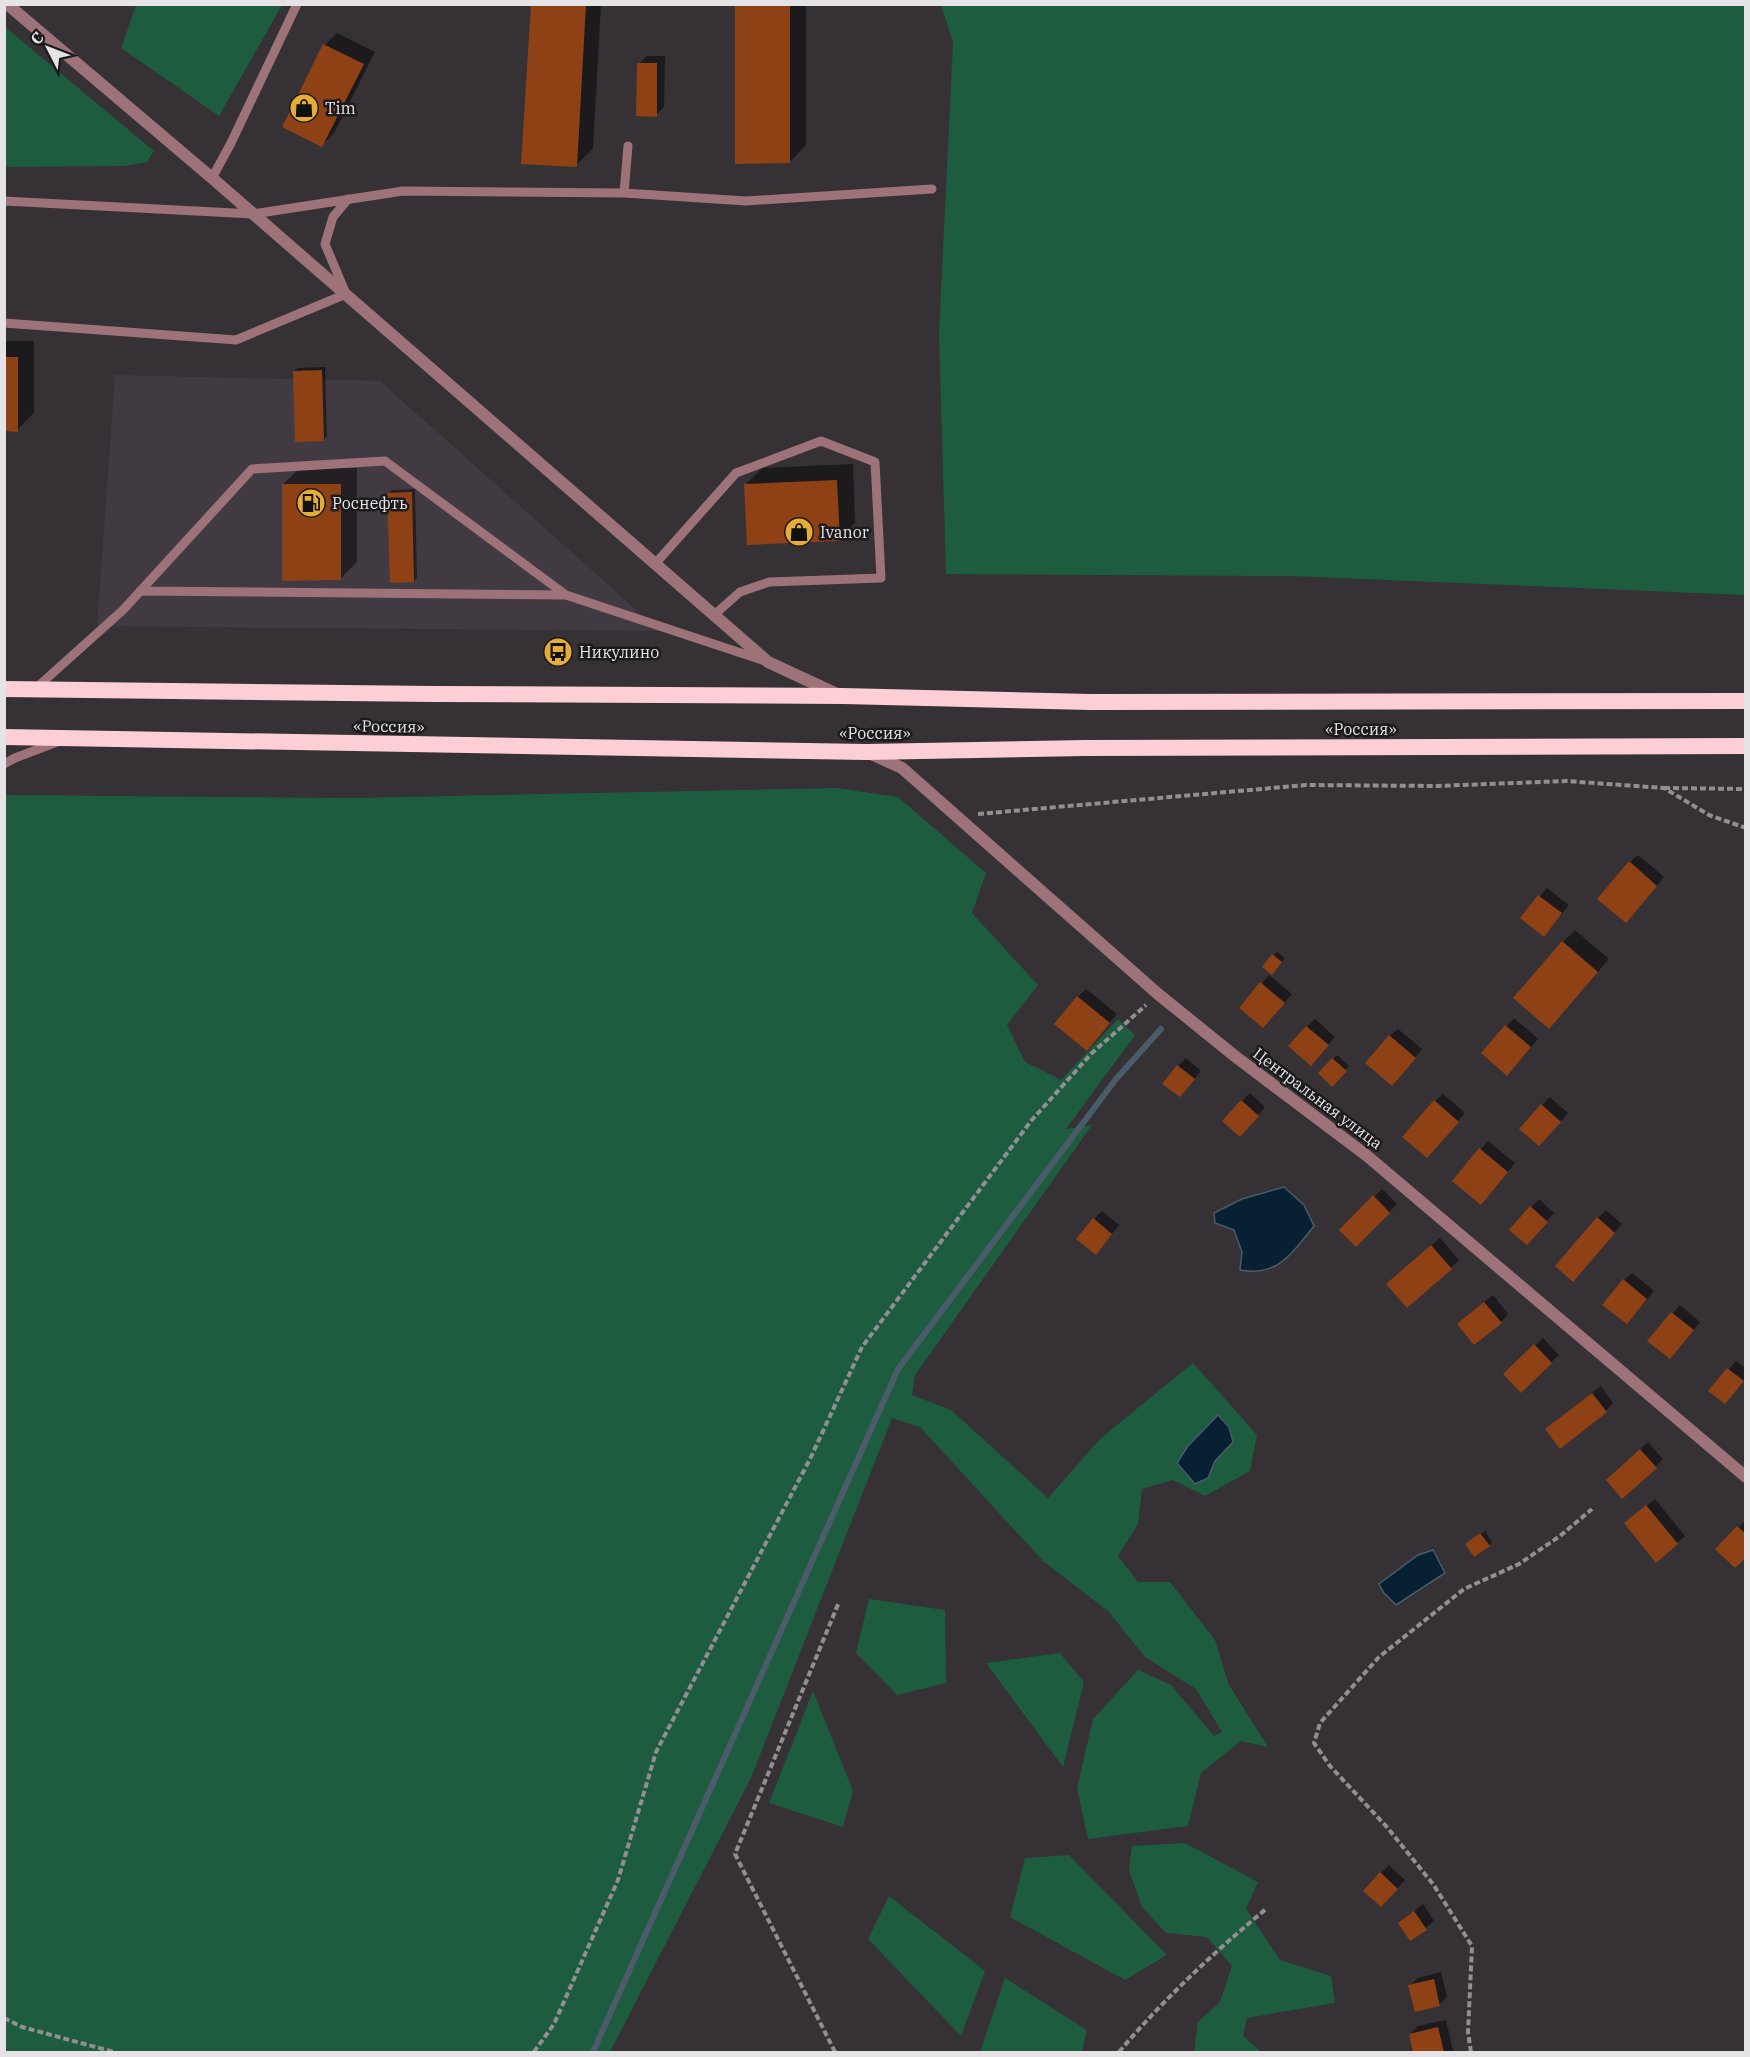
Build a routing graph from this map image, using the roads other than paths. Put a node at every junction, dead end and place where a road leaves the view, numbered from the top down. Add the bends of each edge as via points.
1 (7, 4) edge
2 (297, 4) edge
3 (628, 147) dead end
4 (212, 178) junction
5 (932, 189) dead end
6 (624, 193) junction
7 (348, 199) junction
8 (4, 201) edge
9 (253, 214) junction
10 (346, 294) junction
11 (4, 323) edge
12 (655, 564) junction
13 (140, 591) junction
14 (566, 595) junction
15 (714, 615) junction
16 (768, 662) junction
17 (4, 689) edge
18 (34, 690) junction
19 (843, 696) junction
20 (1746, 701) edge
21 (4, 737) edge
22 (66, 738) junction
23 (1746, 746) edge
24 (866, 752) junction
25 (4, 764) edge
26 (1746, 1477) edge

1 - 4 street
2 - 4 lane
3 - 6 lane
4 - 9 street
5 - 6 lane via 746,201
6 - 7 lane via 403,191
7 - 9 lane
7 - 10 lane via 333,217 325,244
8 - 9 lane
9 - 10 street
10 - 11 lane via 236,340
10 - 12 street
12 - 15 street
12 - 15 lane via 736,473 821,441 874,462 881,578 769,582 740,592
13 - 14 lane
13 - 14 lane via 252,469 385,461
13 - 18 lane
14 - 16 lane
15 - 16 street
16 - 19 street
17 - 18 highway, «Россия»
18 - 19 highway, «Россия»
19 - 20 highway, «Россия» via 1091,702
21 - 22 highway, «Россия»
22 - 24 highway, «Россия»
22 - 25 lane
23 - 24 highway, «Россия»
24 - 26 street, Центральная улица via 902,768 1158,994 1366,1155

